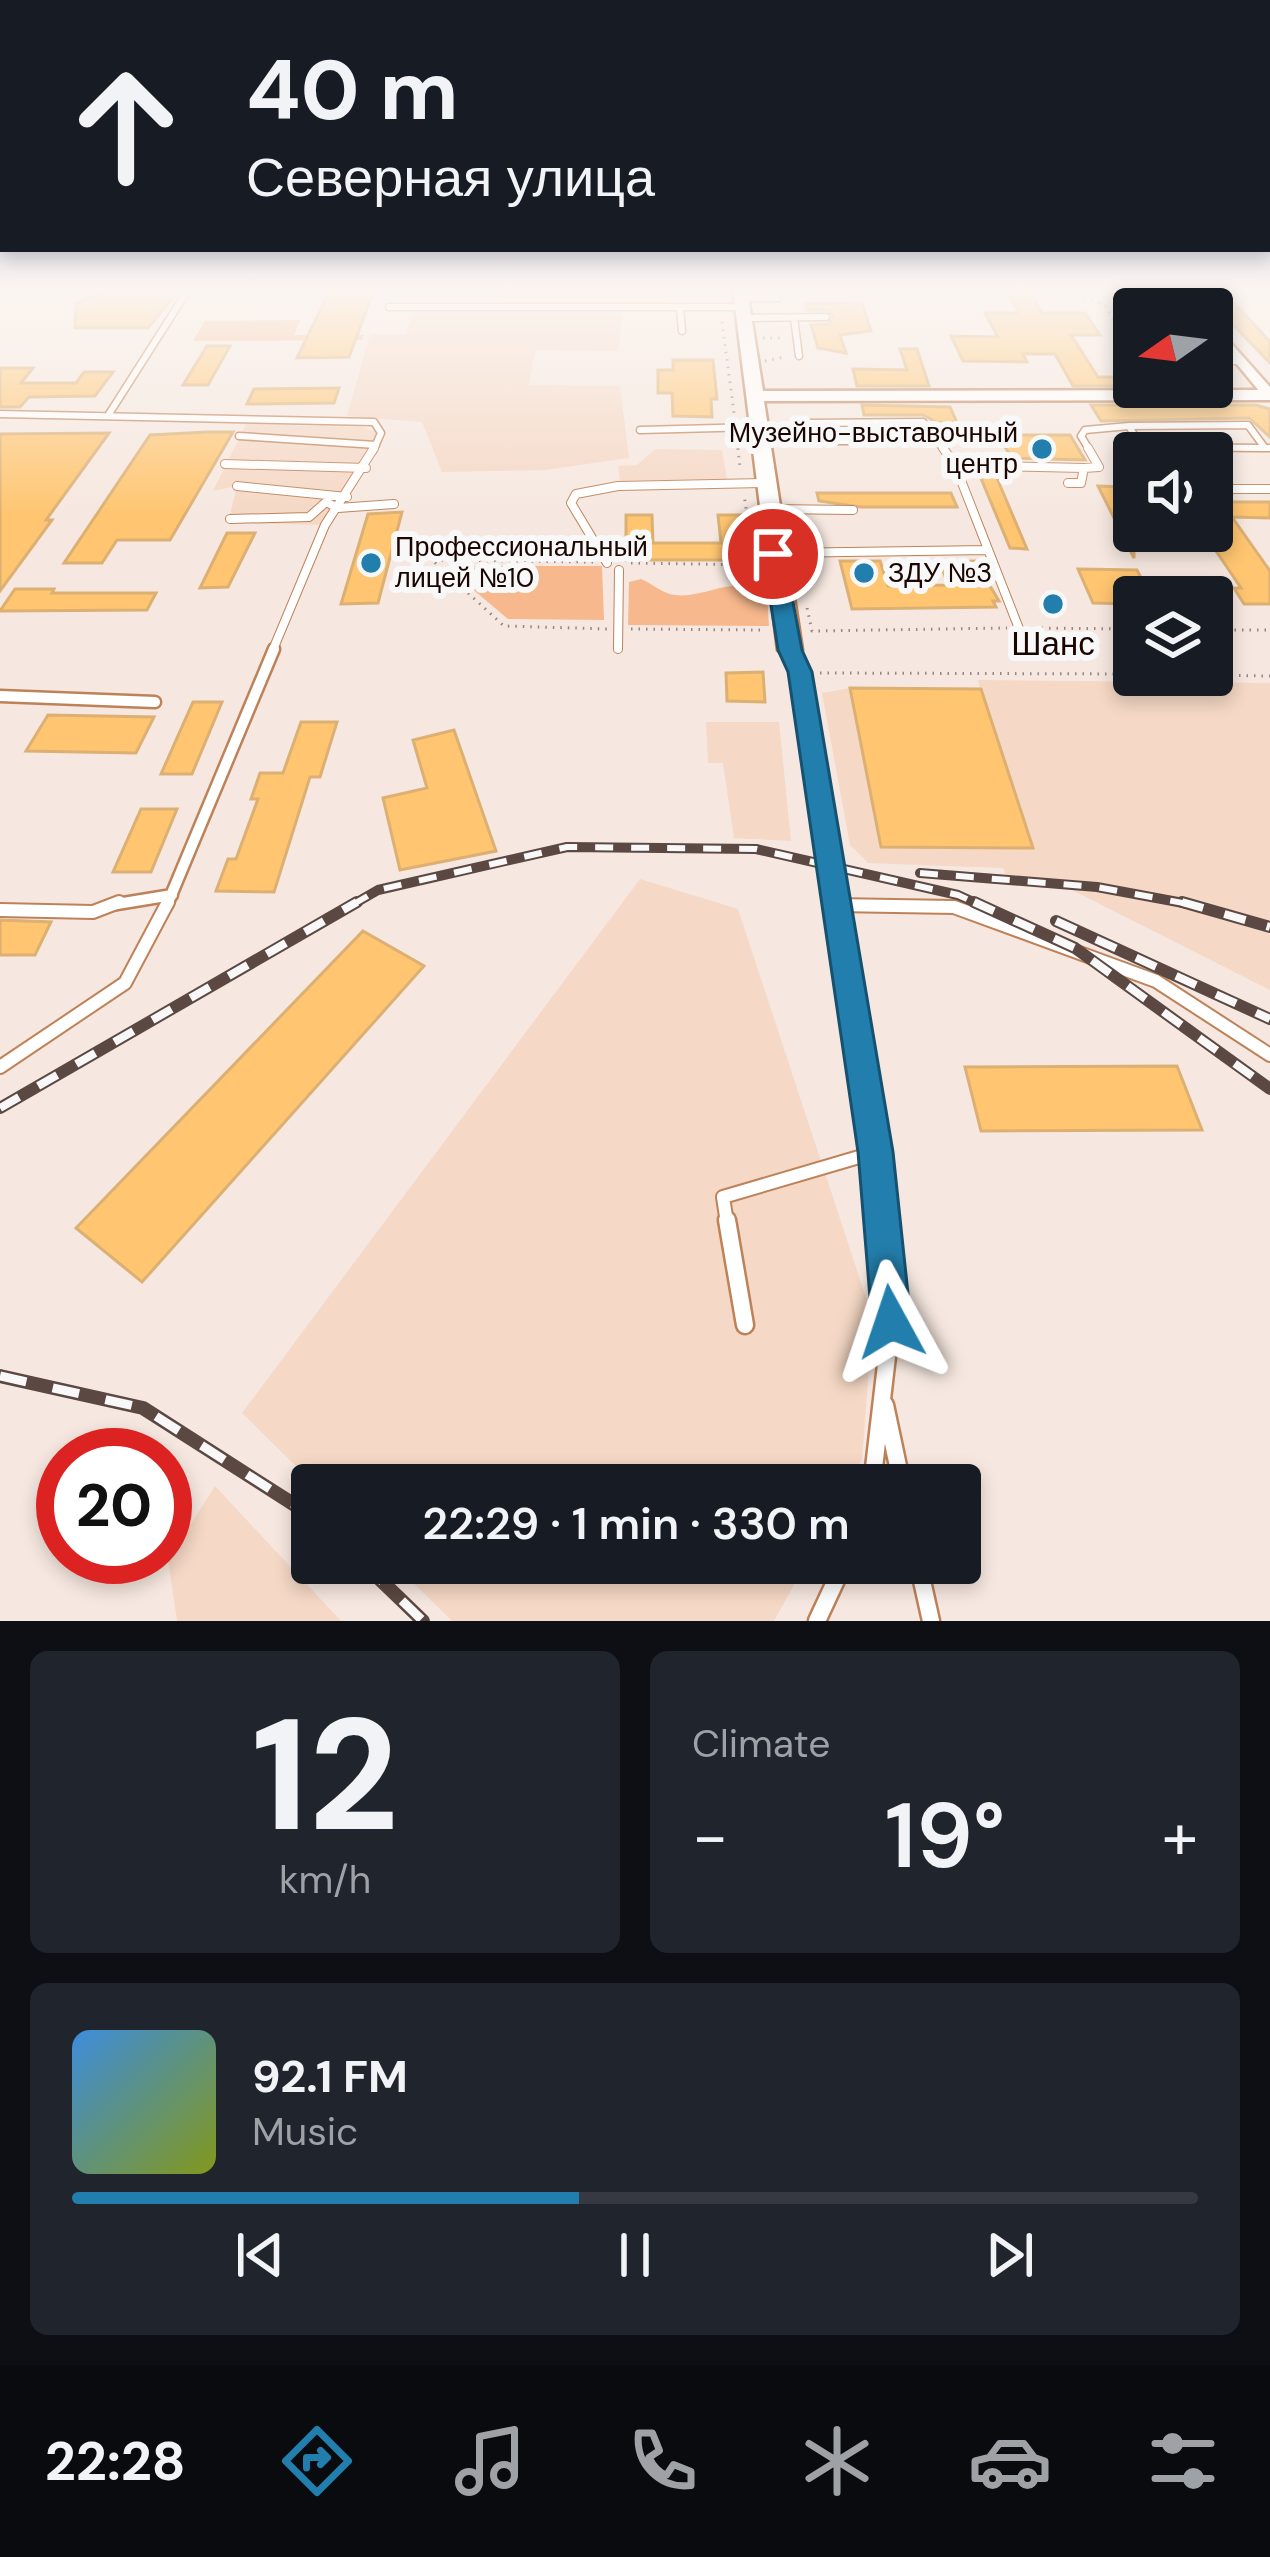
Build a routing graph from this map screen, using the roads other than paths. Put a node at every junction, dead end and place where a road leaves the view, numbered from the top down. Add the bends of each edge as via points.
1 (140, 366) edge
2 (749, 366) edge
3 (1245, 366) edge
4 (883, 393) junction
5 (1113, 394) edge
6 (1233, 395) edge
7 (1270, 395) edge
8 (752, 396) junction
9 (0, 414) edge
10 (109, 414) junction
11 (893, 422) junction
12 (1129, 426) junction
13 (640, 430) dead end
14 (757, 431) junction
15 (813, 435) junction
16 (239, 436) dead end
17 (938, 440) junction
18 (376, 445) junction
19 (1267, 448) edge
20 (225, 464) dead end
21 (955, 465) junction
22 (366, 468) junction
23 (1084, 468) junction
24 (763, 483) junction
25 (1068, 483) dead end
26 (237, 486) dead end
27 (1233, 489) edge
28 (1270, 489) edge
29 (347, 497) junction
30 (394, 504) dead end
31 (338, 508) junction
32 (766, 509) junction
33 (853, 510) dead end
34 (230, 519) dead end
35 (988, 550) junction
36 (773, 554) junction
37 (607, 562) road end
38 (620, 570) dead end
39 (1028, 649) dead end
40 (618, 650) dead end
41 (795, 661) joint
42 (0, 696) edge
43 (155, 702) dead end
44 (172, 895) junction
45 (834, 905) junction
46 (0, 910) edge
47 (1270, 1055) edge
48 (0, 1067) edge
49 (876, 1152) junction
50 (745, 1325) dead end
51 (883, 1396) junction
52 (875, 1464) edge
53 (898, 1464) edge
54 (834, 1584) edge
55 (923, 1584) edge
56 (817, 1621) edge
57 (931, 1621) edge

1 - 10 lane
2 - 8 street
3 - 7 street
4 - 5 street
4 - 8 street
4 - 11 lane
6 - 7 street
8 - 14 street
9 - 10 lane
10 - 18 lane via 374,422 381,433
11 - 15 lane via 810,423
11 - 17 lane via 923,422
12 - 19 lane via 1248,425
12 - 19 lane via 1141,447
12 - 23 lane via 1084,430 1099,467
13 - 14 lane
14 - 15 lane
14 - 24 street
15 - 17 lane
16 - 18 lane
17 - 21 lane
18 - 22 lane
20 - 22 lane
21 - 23 lane
21 - 35 lane
22 - 29 lane
23 - 25 lane via 1082,483
24 - 32 street
24 - 37 lane via 576,494 572,503
26 - 29 lane
27 - 28 lane
29 - 31 lane
30 - 31 lane
31 - 34 lane via 326,502 309,517
31 - 44 lane
32 - 33 lane
32 - 36 street
35 - 36 lane
35 - 39 lane
36 - 41 street
38 - 40 lane
41 - 45 street
42 - 43 lane
44 - 46 lane via 93,912
44 - 48 lane via 125,982
45 - 47 lane via 954,907 1156,981
45 - 49 street
49 - 50 lane via 723,1197
49 - 51 lane via 891,1322
51 - 52 lane
51 - 53 lane
54 - 56 lane
55 - 57 lane

